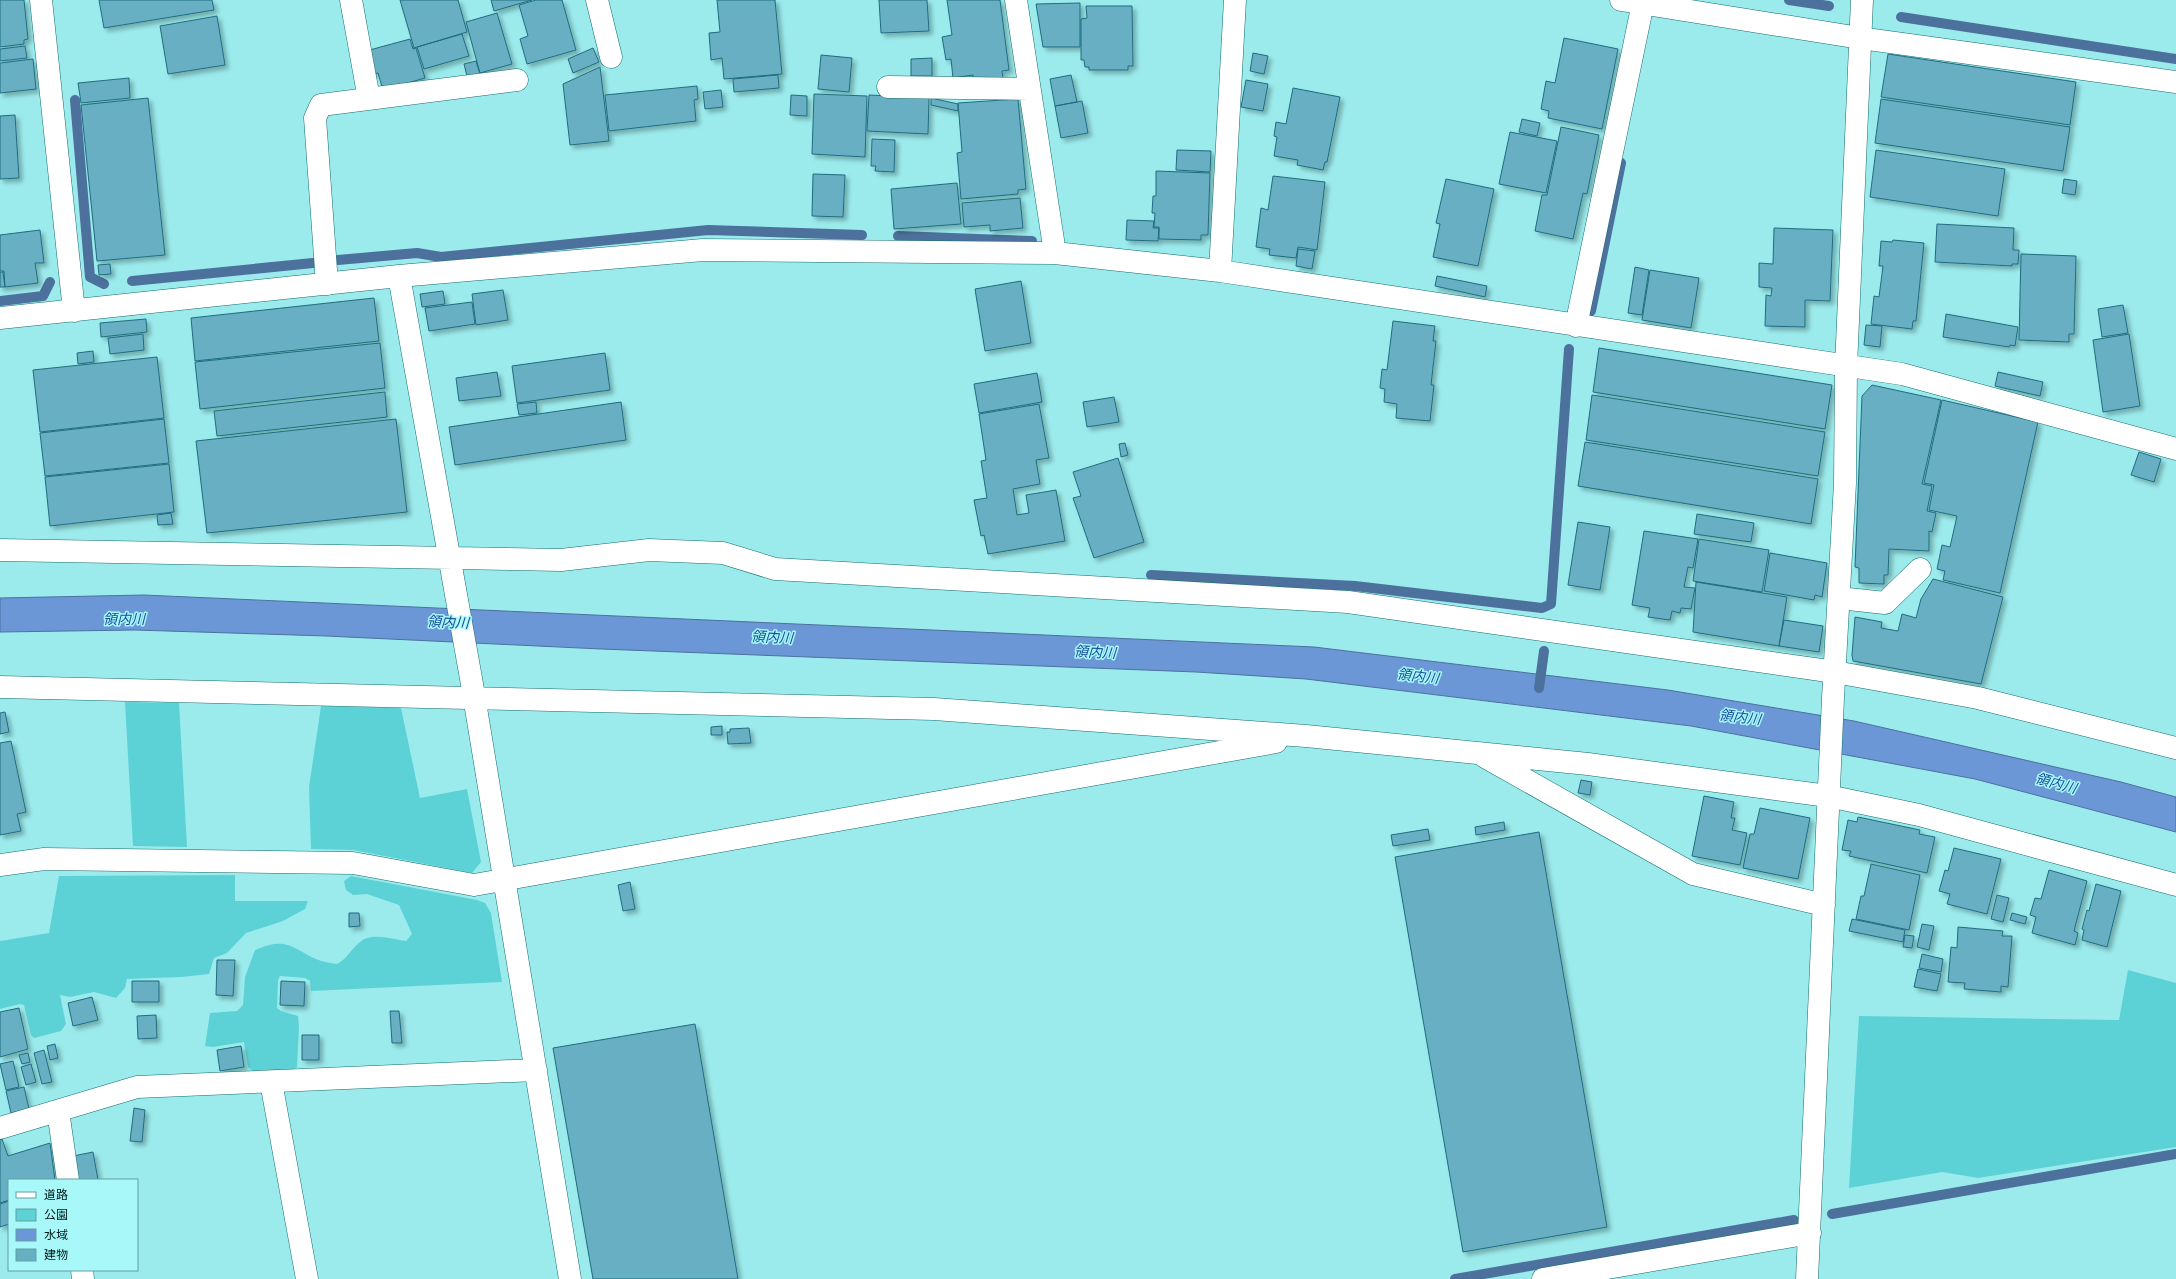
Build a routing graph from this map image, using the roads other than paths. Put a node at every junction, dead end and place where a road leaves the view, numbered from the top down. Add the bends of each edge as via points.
1 (41, 0) edge
2 (351, 0) edge
3 (597, 0) edge
4 (1016, 0) edge
5 (1235, 0) edge
6 (1621, 0) edge
7 (1862, 0) edge
8 (1643, 4) junction
9 (1860, 38) junction
10 (611, 57) dead end
11 (517, 80) dead end
12 (2176, 82) edge
13 (888, 87) dead end
14 (1029, 89) junction
15 (369, 98) junction
16 (1055, 253) junction
17 (1220, 271) junction
18 (399, 276) junction
19 (327, 284) junction
20 (74, 311) junction
21 (0, 318) edge
22 (1576, 326) junction
23 (1846, 367) junction
24 (2176, 449) edge
25 (0, 550) edge
26 (450, 561) junction
27 (1920, 569) dead end
28 (1839, 598) junction
29 (1835, 672) junction
30 (0, 687) edge
31 (473, 691) junction
32 (1306, 736) junction
33 (2176, 748) edge
34 (1478, 753) junction
35 (1828, 796) junction
36 (0, 865) edge
37 (504, 880) junction
38 (2176, 885) edge
39 (1824, 906) junction
40 (536, 1070) junction
41 (271, 1082) junction
42 (58, 1111) junction
43 (0, 1128) edge
44 (68, 1179) edge
45 (1810, 1233) junction
46 (307, 1279) edge
47 (570, 1279) edge
48 (1542, 1279) edge
49 (1807, 1279) edge

1 - 20 street
2 - 15 street
3 - 10 street
4 - 14 street
5 - 17 street
6 - 8 street
7 - 9 street
8 - 9 street
8 - 22 street
9 - 12 street
9 - 23 street
11 - 15 street
13 - 14 street
14 - 16 street
15 - 19 street via 321,105 315,118
16 - 17 street
16 - 18 street via 703,250
17 - 22 street
18 - 19 street
18 - 26 street
19 - 20 street
20 - 21 street
22 - 23 street
23 - 24 street via 1902,374
23 - 28 street via 1845,482
25 - 26 street
26 - 29 street via 561,560 649,550 723,553 775,569 1348,602
26 - 31 street
27 - 28 street via 1885,603
28 - 29 street
29 - 33 street via 1978,698
29 - 35 street
30 - 31 street
31 - 32 street via 934,709
31 - 37 street
32 - 34 street
32 - 37 street
34 - 35 street via 1588,764
34 - 39 street via 1693,874
35 - 38 street via 1919,815
35 - 39 street
36 - 37 street via 44,859 352,863 474,885
37 - 40 street
39 - 45 street
40 - 41 street
40 - 47 street
41 - 42 street via 137,1087
41 - 46 street
42 - 43 street
42 - 44 street
45 - 48 street
45 - 49 street

